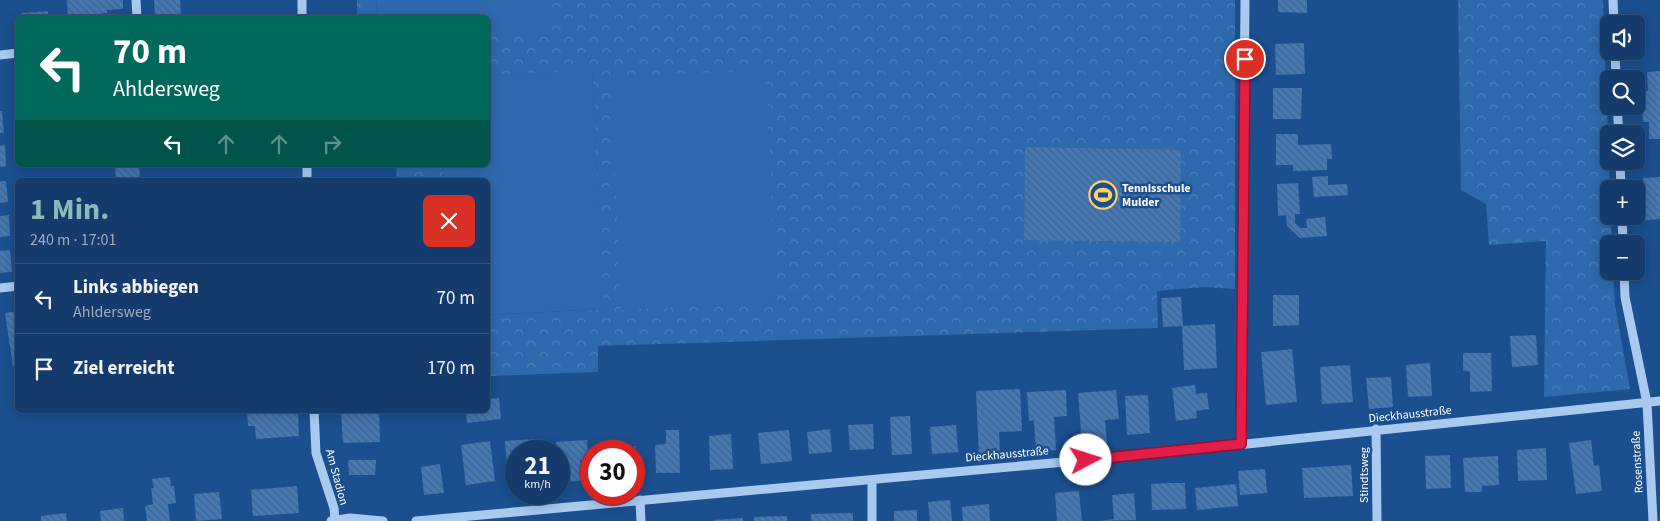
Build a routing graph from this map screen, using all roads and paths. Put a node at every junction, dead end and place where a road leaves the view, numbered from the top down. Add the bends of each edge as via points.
1 (136, 0) edge
2 (302, 0) edge
3 (1245, 0) edge
4 (1613, 0) edge
5 (137, 15) edge
6 (302, 15) edge
7 (1614, 15) edge
8 (15, 54) edge
9 (0, 55) edge
10 (1624, 280) edge
11 (15, 286) edge
12 (0, 288) edge
13 (1660, 401) edge
14 (1647, 402) junction
15 (314, 413) edge
16 (1376, 429) junction
17 (1241, 444) junction
18 (872, 480) junction
19 (645, 500) edge
20 (587, 505) edge
21 (640, 505) edge
22 (333, 520) edge
23 (383, 521) edge
24 (416, 521) edge
25 (641, 521) edge
26 (872, 521) edge
27 (1377, 521) edge
28 (1653, 521) edge

1 - 5 street
2 - 6 street
3 - 17 street
4 - 7 street
8 - 9 street
10 - 14 street, Rosenstraße
11 - 12 street
13 - 14 street, Dieckhausstraße
14 - 16 street, Dieckhausstraße
14 - 28 street, Rosenstraße
15 - 22 street, Am Stadion via 316,453 334,508
16 - 17 street, Dieckhausstraße
16 - 27 street, Stindtsweg
17 - 18 street, Dieckhausstraße
18 - 19 street, Dieckhausstraße
18 - 26 street
20 - 24 street, Dieckhausstraße
21 - 25 street
22 - 23 street

